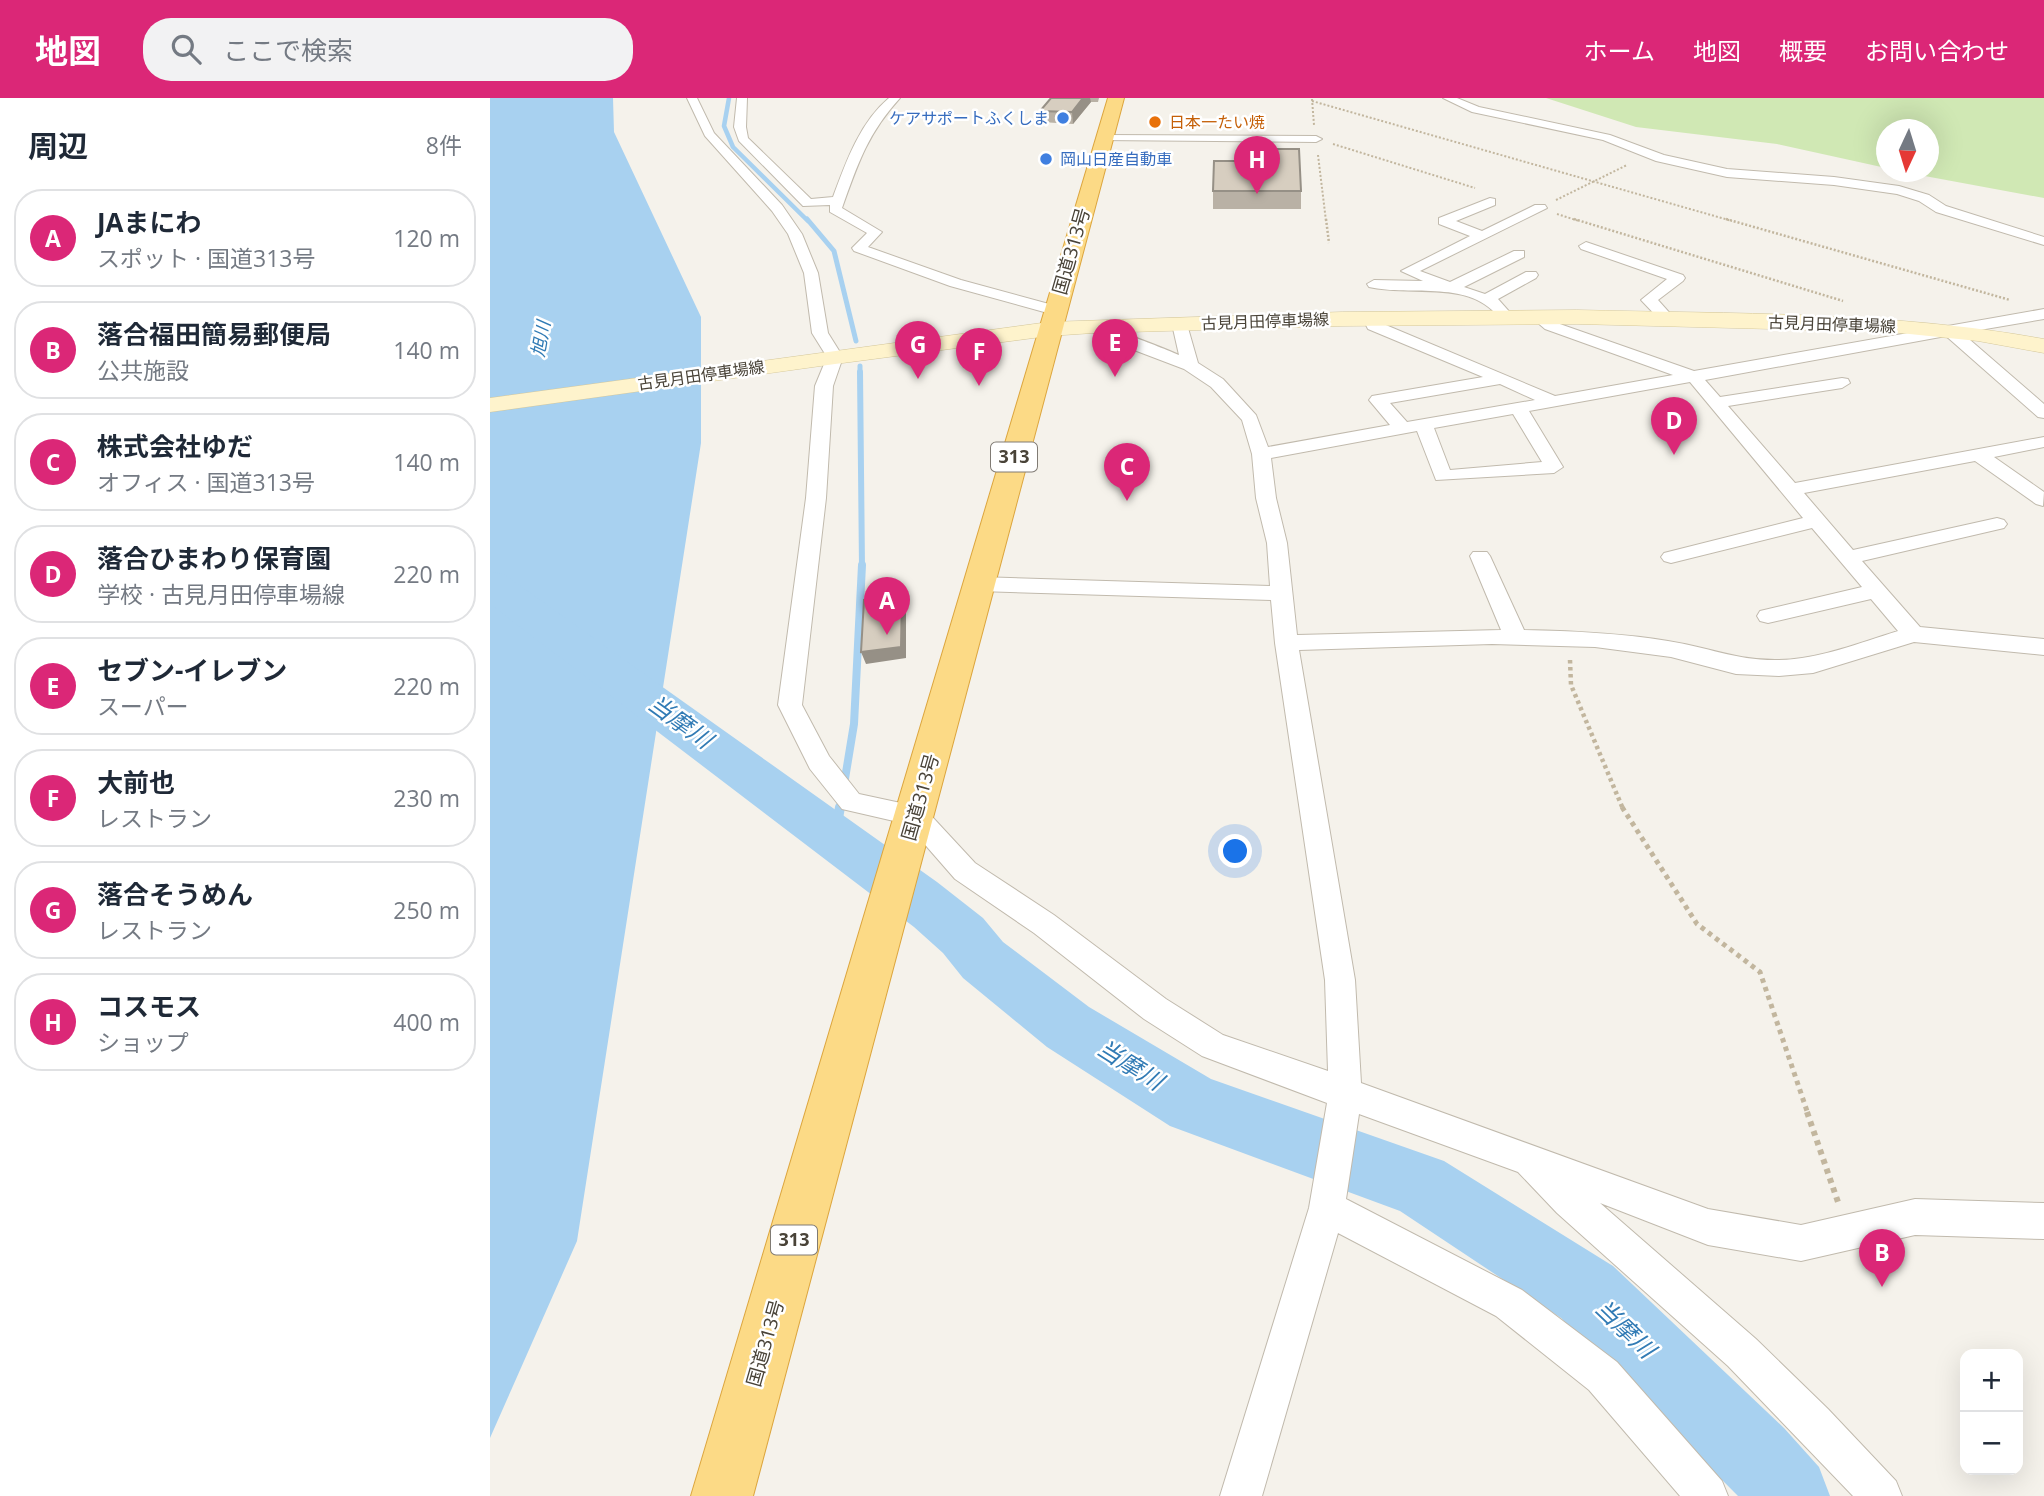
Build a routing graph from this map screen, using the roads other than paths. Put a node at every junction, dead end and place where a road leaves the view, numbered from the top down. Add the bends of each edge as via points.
1 (692, 98) edge
2 (742, 98) edge
3 (895, 98) edge
4 (1115, 98) edge
5 (1448, 98) edge
6 (1104, 138) junction
7 (1315, 139) road end
8 (838, 200) junction
9 (1490, 202) dead end
10 (1540, 208) road end
11 (1483, 236) junction
12 (2044, 241) edge
13 (1586, 246) dead end
14 (1519, 254) dead end
15 (1531, 275) dead end
16 (1374, 284) dead end
17 (1451, 287) junction
18 (1486, 300) junction
19 (2044, 314) edge
20 (1506, 317) junction
21 (1539, 317) junction
22 (1371, 318) junction
23 (1667, 319) junction
24 (1052, 320) junction
25 (1180, 324) junction
26 (1093, 326) junction
27 (1950, 331) junction
28 (2044, 346) edge
29 (835, 357) junction
30 (1190, 365) junction
31 (1694, 377) junction
32 (1502, 379) junction
33 (1842, 383) dead end
34 (1554, 402) junction
35 (1716, 403) junction
36 (490, 405) edge
37 (1519, 409) junction
38 (2044, 413) edge
39 (1424, 426) junction
40 (1403, 429) junction
41 (2044, 442) edge
42 (1261, 454) junction
43 (1979, 454) junction
44 (1790, 490) junction
45 (2043, 500) edge
46 (1816, 521) junction
47 (1997, 524) dead end
48 (1480, 556) dead end
49 (1671, 557) dead end
50 (1848, 558) junction
51 (979, 584) junction
52 (1876, 592) junction
53 (1282, 593) junction
54 (1769, 616) dead end
55 (1913, 634) junction
56 (1516, 637) junction
57 (1286, 643) junction
58 (2044, 647) edge
59 (915, 816) junction
60 (1345, 1096) junction
61 (1529, 1158) junction
62 (1327, 1207) junction
63 (2044, 1221) edge
64 (722, 1496) edge
65 (1241, 1496) edge
66 (1707, 1496) edge
67 (1881, 1496) edge

1 - 29 street via 709,134 795,234 811,272 820,333
2 - 8 street via 743,139 808,203
3 - 8 street via 881,110
4 - 6 highway, 国道313号 / 313
5 - 12 street via 1476,110 1606,136 1650,154 1727,173 1899,190 1951,212
6 - 7 street
6 - 24 highway, 国道313号 / 313
8 - 24 street via 835,209 875,232 859,248
9 - 11 street via 1444,221
10 - 11 street
11 - 17 street via 1408,271
13 - 23 street via 1678,278 1649,300
14 - 17 street
15 - 18 street
16 - 17 street
17 - 18 street
18 - 20 street via 1497,304
19 - 27 street
20 - 21 main road, 古見月田停車場線
20 - 22 main road, 古見月田停車場線
21 - 23 main road, 古見月田停車場線
21 - 31 street via 1550,326
22 - 25 main road, 古見月田停車場線
22 - 32 street via 1374,326
23 - 27 main road, 古見月田停車場線
24 - 26 main road, 古見月田停車場線
24 - 29 main road, 古見月田停車場線
24 - 51 highway, 国道313号 / 313
25 - 26 main road, 古見月田停車場線
25 - 30 street
26 - 30 street
27 - 28 main road, 古見月田停車場線
27 - 31 street
27 - 38 street
29 - 36 main road, 古見月田停車場線
29 - 59 street via 824,386 816,498 790,705 819,762 851,802
30 - 42 street via 1217,383 1250,419
31 - 34 street
31 - 35 street
32 - 34 street
32 - 40 street via 1378,400
33 - 35 street
34 - 37 street
35 - 44 street
37 - 39 street
37 - 39 street via 1554,467 1443,476
39 - 40 street
40 - 42 street
41 - 43 street
42 - 53 street
43 - 44 street
43 - 45 street
44 - 46 street
46 - 49 street
46 - 50 street
47 - 50 street
48 - 56 street
50 - 52 street
51 - 53 street
51 - 59 highway, 国道313号 / 313
52 - 54 street
52 - 55 street
53 - 57 street
55 - 56 street via 1813,665 1779,668 1736,666 1671,649 1595,639
55 - 58 street
56 - 57 street
57 - 60 street via 1340,980
59 - 60 street via 965,872 1154,1009 1213,1046
59 - 64 highway, 国道313号 / 313
60 - 61 street
60 - 62 street
61 - 63 street via 1708,1227 1801,1243 1915,1216
61 - 67 street via 1556,1189 1694,1308
62 - 65 street
62 - 66 street via 1509,1303 1603,1376

